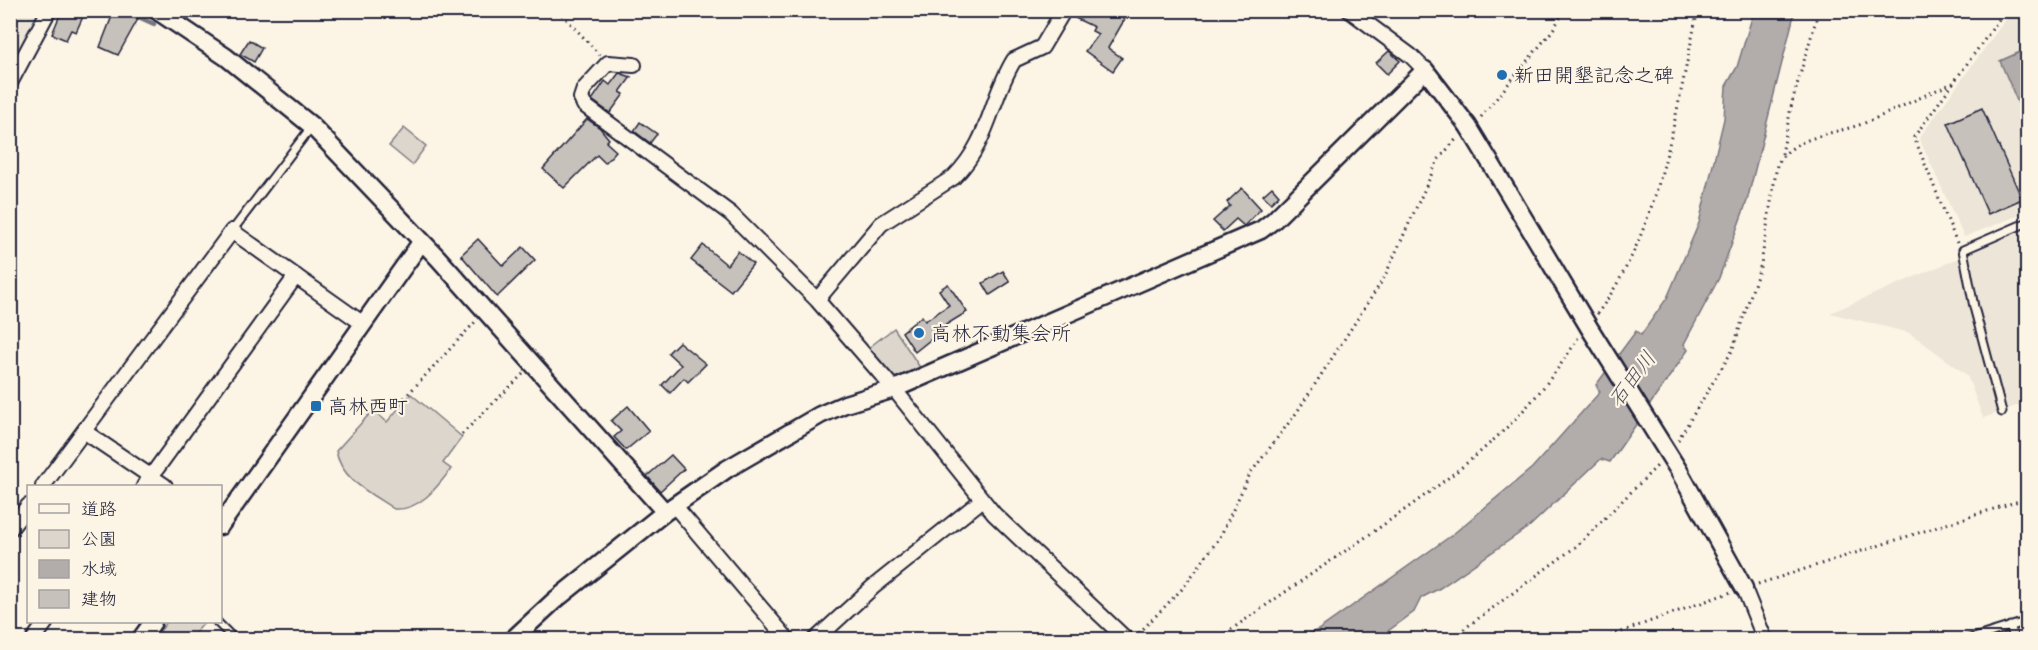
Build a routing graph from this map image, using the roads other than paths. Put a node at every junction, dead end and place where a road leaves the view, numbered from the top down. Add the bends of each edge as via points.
1 (49, 10) edge
2 (156, 10) edge
3 (1064, 10) edge
4 (1350, 10) edge
5 (634, 65) dead end
6 (1425, 70) junction
7 (10, 83) edge
8 (312, 126) junction
9 (2028, 222) edge
10 (232, 231) junction
11 (422, 241) junction
12 (296, 276) junction
13 (817, 300) junction
14 (362, 323) junction
15 (894, 388) junction
16 (2002, 412) dead end
17 (85, 432) junction
18 (147, 481) edge
19 (44, 485) edge
20 (982, 500) junction
21 (27, 507) edge
22 (670, 509) junction
23 (222, 523) edge
24 (10, 529) edge
25 (1744, 588) joint
26 (2028, 621) edge
27 (45, 623) edge
28 (152, 623) edge
29 (219, 623) edge
30 (2010, 626) junction
31 (33, 639) edge
32 (140, 639) edge
33 (235, 639) edge
34 (512, 639) edge
35 (788, 639) edge
36 (815, 639) edge
37 (1127, 639) edge
38 (1766, 639) edge
39 (1967, 639) edge
40 (2015, 639) edge

1 - 7 street
2 - 8 street via 226,57
3 - 13 street via 1042,47 1014,60 992,115 963,169 881,224
4 - 6 street
5 - 13 street via 608,63 584,89 584,105 731,214
6 - 15 street via 1261,230
6 - 25 street via 1468,126 1668,452
8 - 10 lane
8 - 11 street
9 - 16 lane via 1963,250
10 - 12 street
10 - 17 street
11 - 14 street
11 - 22 street
12 - 14 street
12 - 18 street
13 - 15 street
14 - 23 street
15 - 20 street
15 - 22 street via 820,415 727,469
17 - 18 street
17 - 19 street
20 - 36 street
20 - 37 street
21 - 24 street
22 - 34 street
22 - 35 street
25 - 38 street
26 - 30 lane
27 - 31 street
28 - 32 street
29 - 33 lane
30 - 39 lane
30 - 40 lane

